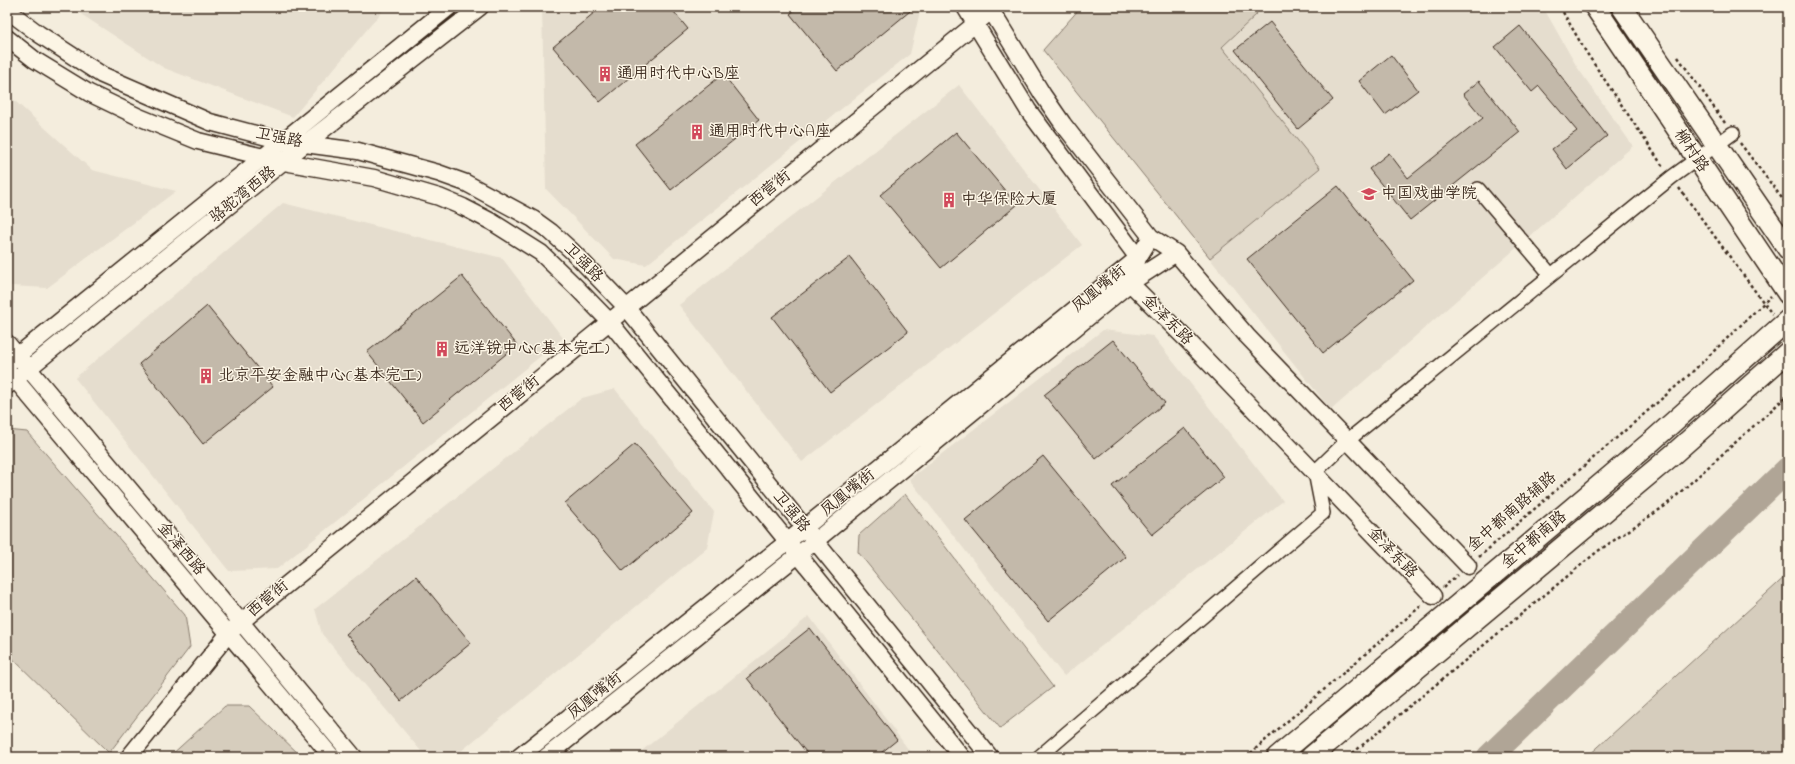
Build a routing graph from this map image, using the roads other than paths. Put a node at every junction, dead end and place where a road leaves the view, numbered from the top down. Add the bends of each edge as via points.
1 (449, 7) edge
2 (480, 7) edge
3 (965, 7) edge
4 (1595, 7) edge
5 (1622, 7) edge
6 (990, 9) edge
7 (7, 10) edge
8 (974, 23) junction
9 (7, 38) edge
10 (1733, 133) road end
11 (282, 141) junction
12 (306, 143) junction
13 (1715, 144) junction
14 (262, 157) junction
15 (1696, 159) junction
16 (284, 162) junction
17 (1478, 189) dead end
18 (1151, 238) junction
19 (1788, 249) edge
20 (1176, 253) junction
21 (1138, 258) junction
22 (1551, 275) junction
23 (1130, 283) junction
24 (1785, 289) edge
25 (626, 307) junction
26 (1788, 320) edge
27 (609, 321) junction
28 (7, 343) edge
29 (1788, 352) edge
30 (12, 360) edge
31 (28, 369) junction
32 (10, 378) edge
33 (1347, 441) junction
34 (1315, 472) junction
35 (805, 528) junction
36 (815, 541) junction
37 (788, 542) junction
38 (798, 555) junction
39 (1468, 566) road end
40 (1433, 596) road end
41 (242, 621) junction
42 (229, 633) junction
43 (129, 757) edge
44 (332, 757) edge
45 (354, 757) edge
46 (519, 757) edge
47 (546, 757) edge
48 (962, 757) edge
49 (990, 757) edge
50 (1039, 757) edge
51 (1277, 757) edge
52 (1311, 757) edge

1 - 11 street, 骆驼湾西路
2 - 12 street, 骆驼湾西路
3 - 8 street
4 - 15 main road, 柳村路
5 - 13 main road, 柳村路
6 - 8 street, 西营街
6 - 18 street via 1063,124
7 - 11 street, 卫强路 via 102,75 210,122
8 - 21 street via 1041,129
8 - 25 street, 西营街
9 - 14 street, 卫强路 via 35,60 89,93 139,117 198,141
10 - 13 street
11 - 12 street, 卫强路
11 - 14 street, 骆驼湾西路
12 - 16 street, 骆驼湾西路
12 - 25 street, 卫强路 via 358,151 438,173 492,196 551,232
13 - 15 street
13 - 19 main road, 柳村路
14 - 16 street, 卫强路
14 - 30 street, 骆驼湾西路
15 - 22 street
15 - 24 main road, 柳村路
16 - 27 street, 卫强路 via 374,178 439,197 463,207 541,253
16 - 31 street, 骆驼湾西路
17 - 22 street
18 - 20 street
18 - 21 street, 凤凰嘴街
20 - 23 street, 凤凰嘴街
20 - 33 street via 1247,336
21 - 23 street, 金泽东路
21 - 35 street, 凤凰嘴街
22 - 33 street
23 - 34 street, 金泽东路
23 - 36 street, 凤凰嘴街
25 - 27 street, 西营街
25 - 35 street, 卫强路
26 - 51 main road, 金中都南路 via 1652,441
27 - 37 street, 卫强路
27 - 41 street, 西营街
28 - 30 street, 金泽西路
29 - 52 main road, 金中都南路 via 1670,457
30 - 31 street, 金泽西路
31 - 32 street, 骆驼湾西路
31 - 41 street, 金泽西路
32 - 42 street, 金泽西路
33 - 34 street
33 - 39 street
34 - 40 street, 金泽东路
34 - 50 street via 1323,513
35 - 36 street, 卫强路
35 - 37 street, 凤凰嘴街
36 - 38 street, 凤凰嘴街
36 - 49 street, 卫强路
37 - 38 street, 卫强路
37 - 46 street, 凤凰嘴街
38 - 47 street, 凤凰嘴街
38 - 48 street, 卫强路
41 - 42 street, 西营街
41 - 45 street, 金泽西路
42 - 43 street, 西营街
42 - 44 street, 金泽西路

